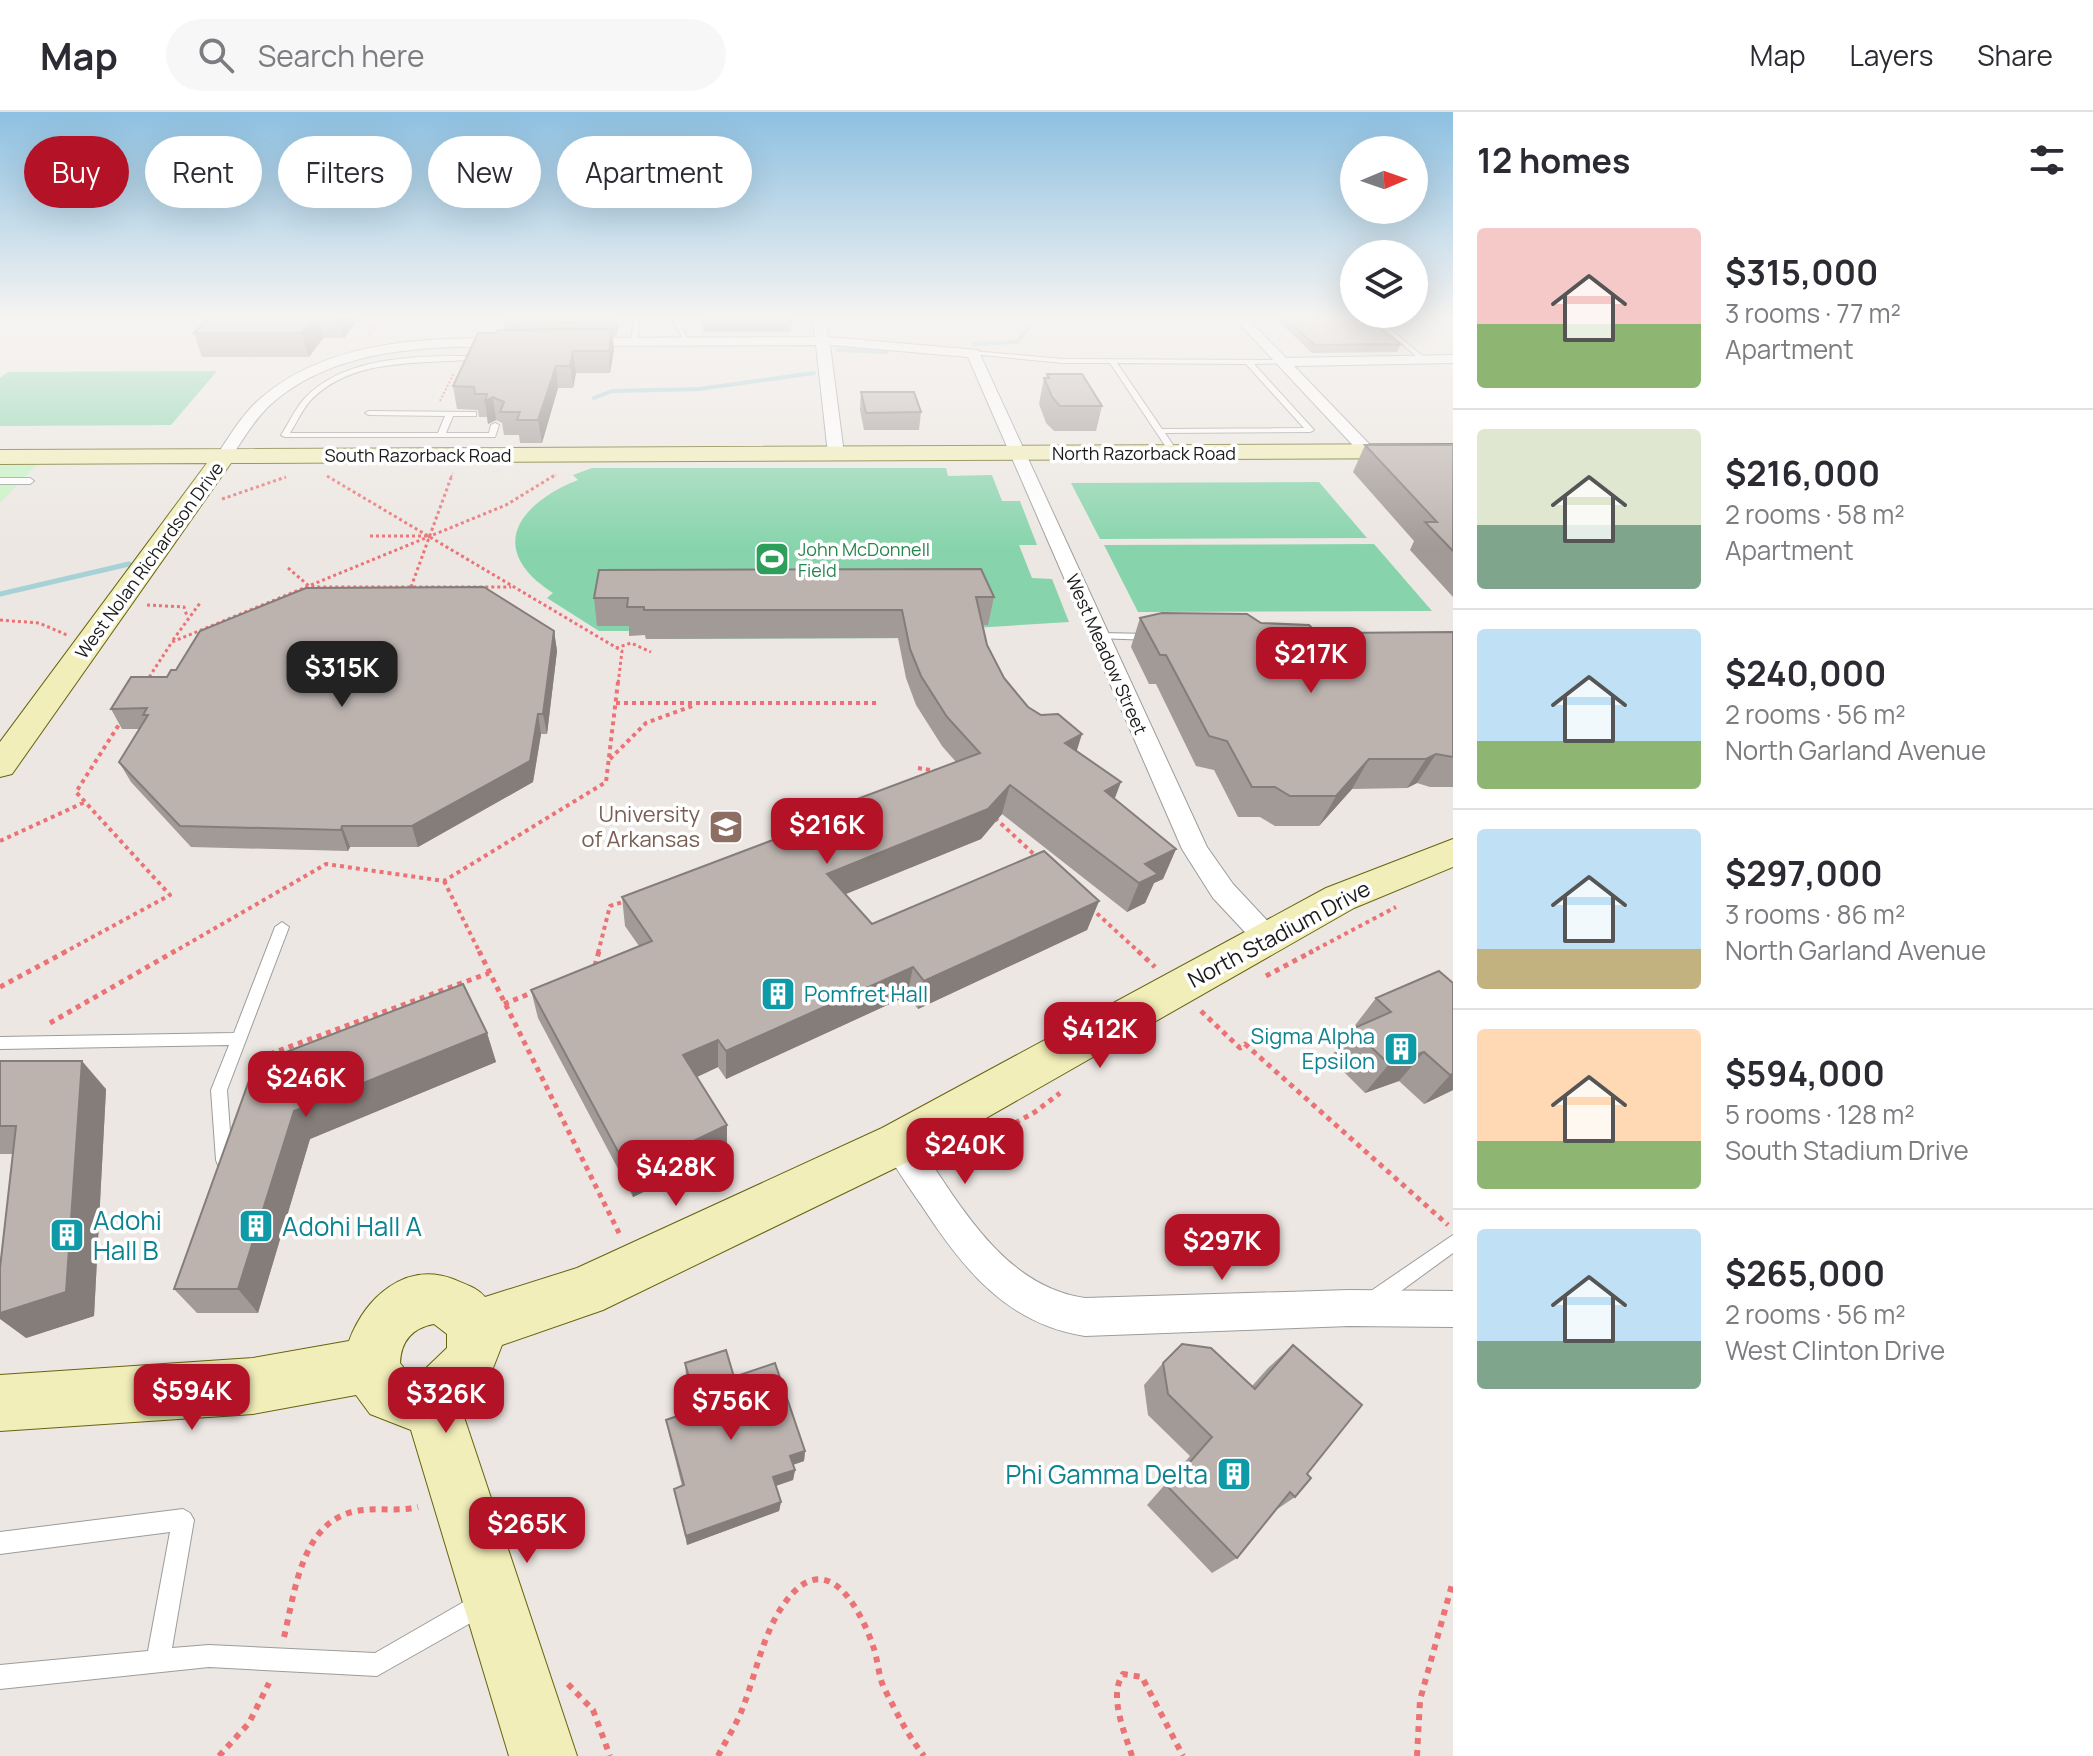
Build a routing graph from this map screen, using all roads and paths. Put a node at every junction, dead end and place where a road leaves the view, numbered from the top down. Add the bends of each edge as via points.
1 (275, 395) edge
2 (315, 395) edge
3 (444, 395) edge
4 (829, 395) edge
5 (992, 395) edge
6 (1135, 395) edge
7 (1278, 395) edge
8 (1313, 395) edge
9 (369, 413) dead end
10 (434, 414) junction
11 (450, 414) junction
12 (473, 414) edge
13 (495, 425) edge
14 (1160, 431) junction
15 (441, 435) junction
16 (1453, 451) edge
17 (1368, 452) junction
18 (836, 454) junction
19 (1018, 454) junction
20 (1175, 454) junction
21 (224, 456) junction
22 (0, 457) edge
23 (455, 467) dead end
24 (562, 474) dead end
25 (326, 475) dead end
26 (286, 477) dead end
27 (0, 481) edge
28 (30, 481) dead end
29 (219, 500) dead end
30 (370, 536) dead end
31 (429, 536) junction
32 (288, 568) dead end
33 (309, 586) junction
34 (411, 587) junction
35 (514, 587) junction
36 (200, 603) dead end
37 (133, 606) dead end
38 (187, 616) junction
39 (0, 620) edge
40 (1100, 636) junction
41 (1167, 637) edge
42 (172, 642) junction
43 (88, 645) junction
44 (616, 648) junction
45 (651, 652) dead end
46 (140, 692) edge
47 (616, 703) junction
48 (701, 703) junction
49 (876, 703) dead end
50 (124, 717) edge
51 (609, 760) junction
52 (0, 766) edge
53 (918, 768) dead end
54 (947, 773) edge
55 (85, 802) junction
56 (993, 816) edge
57 (0, 841) edge
58 (1453, 852) edge
59 (1039, 859) edge
60 (444, 881) junction
61 (640, 896) edge
62 (1085, 902) edge
63 (1399, 905) dead end
64 (282, 927) dead end
65 (1264, 958) junction
66 (590, 970) edge
67 (489, 973) junction
68 (1165, 977) dead end
69 (0, 987) edge
70 (547, 987) edge
71 (504, 1004) junction
72 (1213, 1005) dead end
73 (1201, 1011) junction
74 (1190, 1017) dead end
75 (239, 1039) junction
76 (17, 1042) junction
77 (0, 1043) edge
78 (227, 1070) junction
79 (1069, 1085) dead end
80 (899, 1143) junction
81 (954, 1157) dead end
82 (224, 1160) edge
83 (1453, 1229) edge
84 (1453, 1243) edge
85 (625, 1247) dead end
86 (1362, 1308) junction
87 (1453, 1309) edge
88 (474, 1327) junction
89 (372, 1364) junction
90 (430, 1398) junction
91 (0, 1403) edge
92 (418, 1507) dead end
93 (0, 1543) edge
94 (1453, 1581) edge
95 (492, 1598) junction
96 (278, 1659) junction
97 (158, 1661) junction
98 (0, 1677) edge
99 (219, 1756) edge
100 (543, 1756) edge
101 (718, 1756) edge
102 (924, 1756) edge
103 (1132, 1756) edge
104 (1183, 1756) edge
105 (1417, 1756) edge

1 - 21 street, West Nolan Richardson Drive via 263,403
2 - 15 lane via 285,435
3 - 10 path
4 - 18 street
5 - 19 street, West Meadow Street
6 - 14 lane
7 - 14 lane via 1310,430
8 - 17 street
9 - 10 lane
10 - 11 lane
11 - 12 lane
11 - 15 lane
13 - 15 lane via 492,435
14 - 20 lane
16 - 17 street, North Razorback Road
17 - 20 street, North Razorback Road
18 - 19 street, North Razorback Road
18 - 21 street, South Razorback Road
19 - 20 street, North Razorback Road
19 - 40 street, West Meadow Street
21 - 22 street, South Razorback Road
21 - 43 street, West Nolan Richardson Drive
23 - 31 path
24 - 31 path via 506,505
25 - 31 path
26 - 29 path
27 - 28 lane
30 - 31 path
31 - 33 path
31 - 34 path
31 - 35 path
32 - 33 path
33 - 34 path
33 - 42 path
34 - 35 path
35 - 44 path
36 - 38 path
37 - 38 path via 177,604
38 - 42 path
39 - 43 path via 39,623
40 - 41 lane
40 - 65 street, West Meadow Street via 1207,870
42 - 46 path
43 - 52 street, West Nolan Richardson Drive
44 - 45 path via 631,643
44 - 47 path via 622,651
47 - 48 path
47 - 51 path
48 - 49 path
48 - 51 path via 646,723
50 - 55 path via 76,792
51 - 60 path via 606,782
53 - 54 path
55 - 57 path
55 - 69 path via 170,895
56 - 59 path
58 - 65 street, North Stadium Drive via 1340,898
60 - 67 path
60 - 76 path via 326,864
61 - 66 path via 610,906 597,964
62 - 68 path
63 - 65 path
64 - 75 lane
65 - 80 street, North Stadium Drive
67 - 71 path
67 - 78 path
70 - 71 path
71 - 85 path
72 - 73 path
73 - 74 path
73 - 83 path
75 - 76 lane
75 - 78 lane
76 - 77 lane
78 - 82 lane via 219,1090
79 - 81 path via 1035,1112
80 - 86 street via 984,1263 1006,1284 1052,1311 1085,1317
80 - 88 street, North Stadium Drive via 584,1292
84 - 86 lane
86 - 87 street
88 - 89 street via 466,1311 452,1301 415,1301 383,1326
88 - 90 street via 468,1367 453,1386
89 - 90 street via 380,1385 391,1395
89 - 91 street via 253,1386
90 - 95 street
92 - 96 path via 331,1519 304,1560
93 - 97 lane via 183,1520
94 - 105 path via 1420,1700
95 - 96 lane via 377,1665
95 - 100 street
96 - 97 lane via 209,1656
96 - 99 path via 253,1719
97 - 98 lane
101 - 102 path via 784,1603 809,1582 823,1579 836,1582 847,1595 873,1645 901,1727
103 - 104 path via 1120,1716 1117,1683 1123,1674 1142,1677

